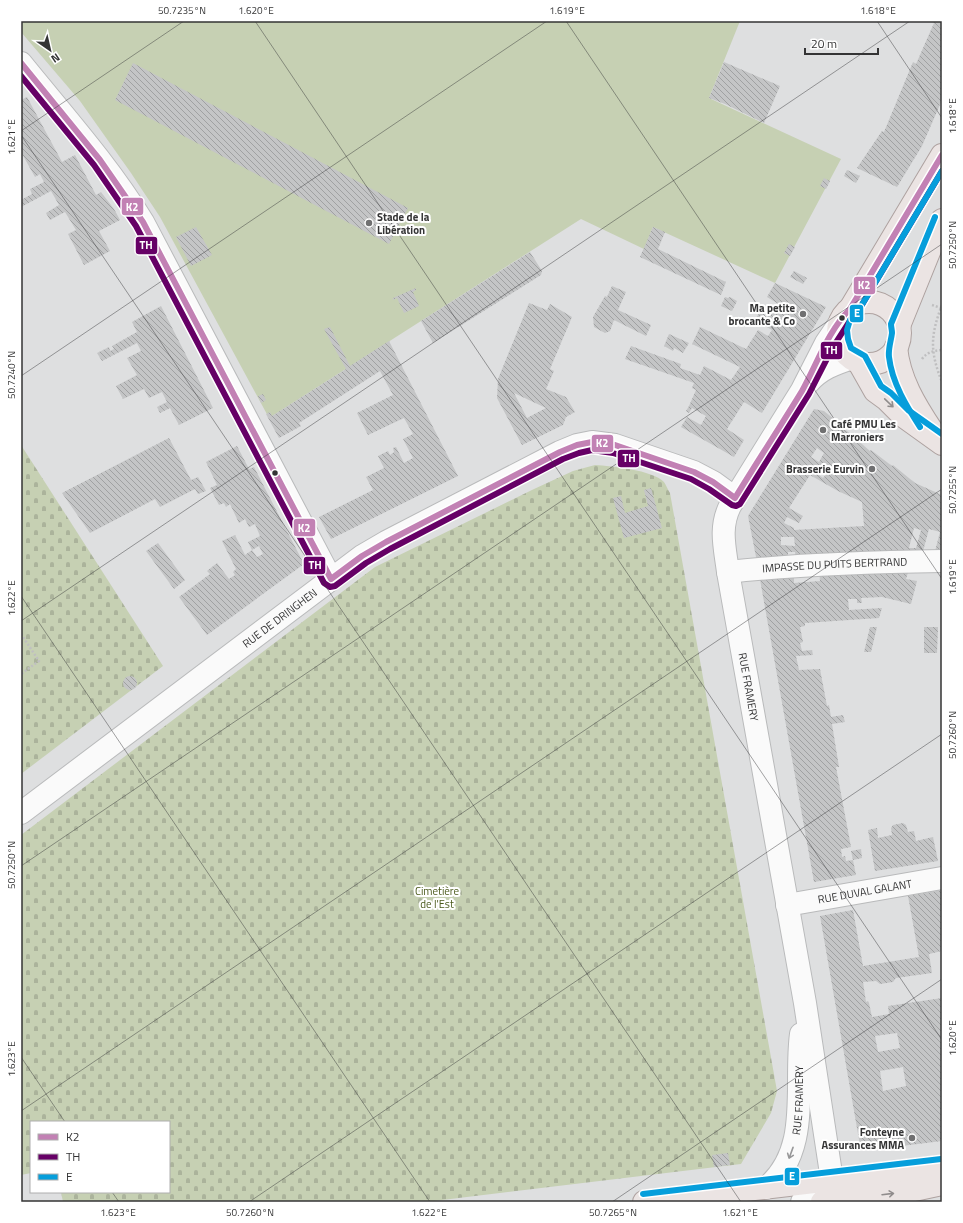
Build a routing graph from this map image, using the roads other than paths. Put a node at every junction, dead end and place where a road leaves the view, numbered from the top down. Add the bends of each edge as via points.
1 (21, 63) edge
2 (942, 155) edge
3 (942, 220) edge
4 (846, 315) junction
5 (898, 336) junction
6 (855, 360) junction
7 (802, 390) junction
8 (941, 443) edge
9 (735, 498) junction
10 (942, 561) edge
11 (728, 572) junction
12 (331, 579) junction
13 (21, 813) edge
14 (942, 878) edge
15 (788, 905) junction
16 (805, 1003) junction
17 (942, 1167) edge
18 (832, 1180) junction
19 (942, 1184) edge
20 (766, 1188) junction
21 (720, 1198) edge
22 (853, 1198) junction
23 (644, 1202) edge
24 (802, 1202) edge
25 (822, 1202) edge

1 - 12 street via 80,134 140,217
2 - 4 main road
3 - 5 main road
4 - 5 main road via 862,303 879,304 890,310 896,318
4 - 6 main road via 838,333 846,353
4 - 7 street, RUE FRAMERY via 823,349
5 - 6 main road via 892,354 882,361 870,364
5 - 8 main road via 897,357 904,380 917,407
6 - 7 street, RUE FRAMERY via 827,367
6 -> 8 main road via 875,391 903,416
7 - 9 street, RUE FRAMERY
9 - 11 street, RUE FRAMERY via 727,512 723,531
9 - 12 street, RUE DE DRINGHEN via 687,468 615,445 600,442 584,443 560,452 386,542
10 - 11 street, IMPASSE DU PUITS BERTRAND via 869,562
11 - 15 street, RUE FRAMERY
12 - 13 street, RUE DE DRINGHEN
14 - 15 street, RUE DUVAL GALANT
15 - 16 street, RUE FRAMERY
16 - 18 street, RUE FRAMERY
16 -> 20 street, RUE FRAMERY via 799,1054 799,1103 795,1140 786,1166
17 - 18 main road
18 - 20 main road
18 - 22 street via 839,1189
18 - 24 street via 826,1189
22 -> 19 main road via 905,1192
20 - 21 main road
21 - 23 main road
22 - 25 main road

